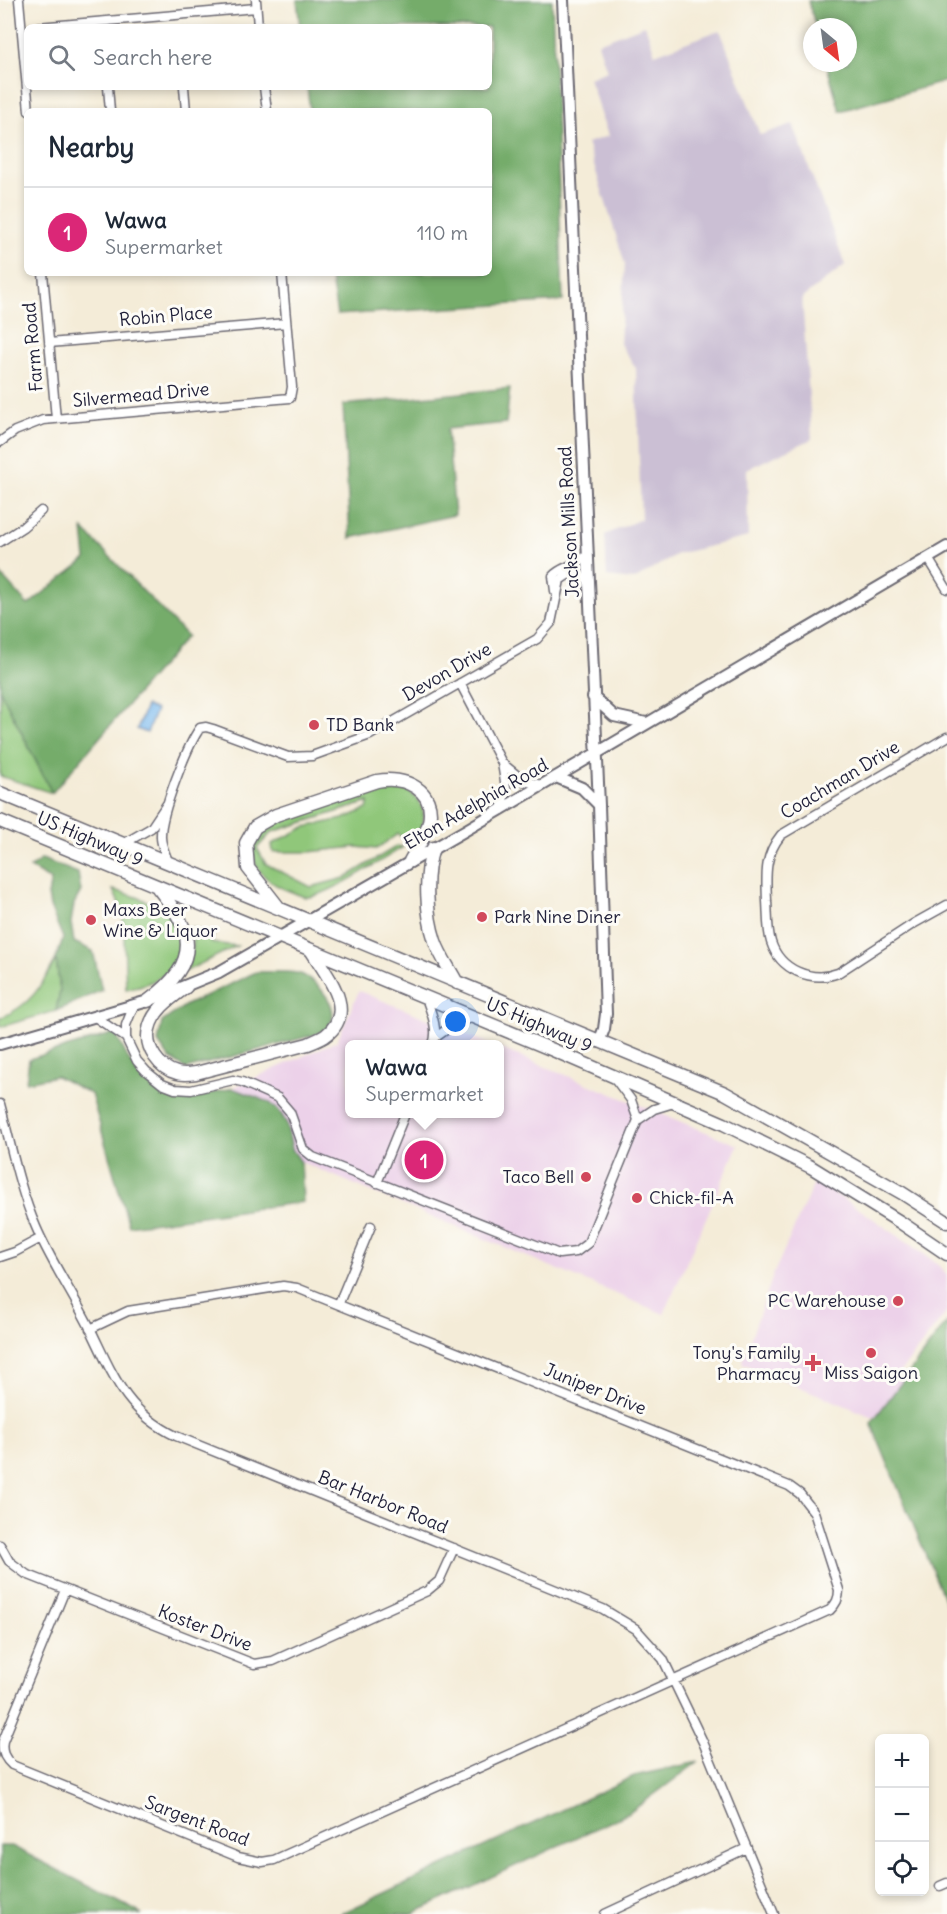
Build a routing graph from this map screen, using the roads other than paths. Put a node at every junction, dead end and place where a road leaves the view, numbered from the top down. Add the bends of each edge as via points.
1 (19, 0) edge
2 (563, 0) edge
3 (256, 4) edge
4 (178, 15) junction
5 (98, 24) edge
6 (179, 24) edge
7 (258, 24) edge
8 (24, 29) edge
9 (27, 90) edge
10 (108, 90) edge
11 (184, 90) edge
12 (264, 90) edge
13 (28, 108) edge
14 (110, 108) edge
15 (186, 108) edge
16 (267, 108) edge
17 (43, 276) edge
18 (282, 276) edge
19 (286, 323) junction
20 (49, 343) junction
21 (56, 419) junction
22 (0, 441) edge
23 (40, 511) dead end
24 (0, 542) edge
25 (947, 547) edge
26 (587, 555) junction
27 (928, 558) junction
28 (588, 579) junction
29 (947, 589) edge
30 (556, 595) junction
31 (460, 683) junction
32 (593, 697) junction
33 (646, 723) junction
34 (947, 737) edge
35 (596, 753) junction
36 (502, 763) junction
37 (556, 777) junction
38 (542, 785) junction
39 (0, 793) edge
40 (167, 804) junction
41 (599, 805) junction
42 (501, 810) junction
43 (0, 821) edge
44 (123, 844) junction
45 (433, 848) junction
46 (410, 861) junction
47 (169, 864) junction
48 (158, 886) junction
49 (947, 905) edge
50 (281, 910) junction
51 (308, 920) junction
52 (278, 938) junction
53 (311, 950) junction
54 (457, 983) junction
55 (186, 987) junction
56 (426, 998) junction
57 (148, 1001) junction
58 (134, 1005) junction
59 (95, 1017) junction
60 (473, 1017) junction
61 (126, 1038) junction
62 (434, 1040) edge
63 (435, 1040) edge
64 (599, 1042) junction
65 (0, 1044) edge
66 (612, 1076) junction
67 (677, 1102) junction
68 (0, 1104) edge
69 (403, 1118) edge
70 (638, 1120) junction
71 (377, 1183) junction
72 (947, 1222) edge
73 (371, 1226) dead end
74 (41, 1238) junction
75 (947, 1254) edge
76 (0, 1257) edge
77 (339, 1303) junction
78 (90, 1329) junction
79 (0, 1545) edge
80 (454, 1548) junction
81 (65, 1590) junction
82 (674, 1680) junction
83 (747, 1848) junction
84 (604, 1914) edge
85 (774, 1914) edge

1 - 8 street
2 - 26 main road, Jackson Mills Road
3 - 4 street
3 - 7 street
4 - 5 street
4 - 6 street
9 - 13 street
10 - 14 street
11 - 15 street
12 - 16 street
17 - 20 street, Farm Road
18 - 19 street
19 - 20 street, Robin Place
19 - 21 street, Silvermead Drive via 290,398
20 - 21 street, Farm Road
21 - 22 street, Silvermead Drive via 29,425
23 - 24 street
25 - 27 main road, Elton Adelphia Road
26 - 28 main road, Jackson Mills Road
26 - 30 street, Devon Drive via 553,576
27 - 29 street
27 - 33 main road, Elton Adelphia Road
28 - 30 street, Devon Drive via 564,576
28 - 32 main road, Jackson Mills Road
30 - 31 street, Devon Drive via 551,623 537,639
31 - 36 street
31 - 40 street, Devon Drive via 362,740 305,757 288,758 206,726 200,728
32 - 33 main road via 614,716
32 - 35 main road, Jackson Mills Road
33 - 35 main road, Elton Adelphia Road
34 - 49 street, Coachman Drive via 781,835 769,852 766,876 768,929 773,948 786,964 811,976 833,975 848,968
35 - 37 main road, Elton Adelphia Road
35 - 41 main road, Jackson Mills Road
36 - 38 street via 524,781
36 - 42 street via 506,788
37 - 38 main road, Elton Adelphia Road
37 - 41 main road via 577,784
38 - 42 main road, Elton Adelphia Road
39 - 44 highway, US Highway 9
40 - 44 street via 151,828
40 - 47 street via 161,834
41 - 64 main road, Jackson Mills Road via 606,1014
42 - 45 main road, Elton Adelphia Road
43 - 48 highway, US Highway 9
44 - 47 highway, US Highway 9
45 - 46 main road, Elton Adelphia Road
45 - 54 highway via 426,884 433,932
46 - 50 highway via 426,833 430,815 422,794 404,780 377,781 276,815 255,827 245,851 248,868
46 - 51 main road, Elton Adelphia Road
47 - 50 highway, US Highway 9
48 - 52 highway, US Highway 9
48 - 57 highway via 182,924 186,948 178,974
50 - 51 highway, US Highway 9
51 - 52 main road, Elton Adelphia Road
51 - 54 highway, US Highway 9
52 - 53 highway, US Highway 9
52 - 55 main road, Elton Adelphia Road
53 - 55 highway via 336,990 339,1012 336,1024 325,1036 308,1044 196,1073 179,1074 164,1067 149,1044 148,1030 166,1002
53 - 56 highway, US Highway 9
54 - 64 highway, US Highway 9
55 - 57 main road, Elton Adelphia Road
56 - 60 highway, US Highway 9
56 - 62 street via 433,1018
57 - 58 main road, Elton Adelphia Road
58 - 59 main road, Elton Adelphia Road
58 - 61 street via 126,1025
59 - 61 street
59 - 65 main road, Elton Adelphia Road
60 - 63 street
60 - 66 highway, US Highway 9
61 - 71 street via 137,1061 155,1080 169,1087 191,1090 233,1080 271,1094 288,1108 301,1145 309,1155
64 - 72 highway, US Highway 9 via 730,1096 902,1192
66 - 67 highway, US Highway 9
66 - 70 street via 631,1100
67 - 70 street via 654,1109
67 - 75 highway, US Highway 9 via 811,1167
68 - 74 street, Bar Harbor Road via 23,1194
69 - 71 street
70 - 71 street via 590,1239 584,1247 564,1255
73 - 77 street
74 - 76 street
74 - 78 street, Bar Harbor Road
77 - 78 street, Juniper Drive via 297,1287 283,1286 128,1311
77 - 82 street, Juniper Drive via 789,1486 810,1505 838,1590 835,1605
78 - 80 street, Bar Harbor Road via 128,1400 164,1430
79 - 81 street, Koster Drive via 16,1568
80 - 81 street, Koster Drive via 439,1581 427,1591 261,1664 246,1663
80 - 82 street, Bar Harbor Road via 619,1617 653,1645
81 - 82 street, Sargent Road via 3,1741 5,1757 22,1769 254,1861 274,1860
82 - 83 street, Bar Harbor Road
83 - 84 street
83 - 85 street, Bar Harbor Road

